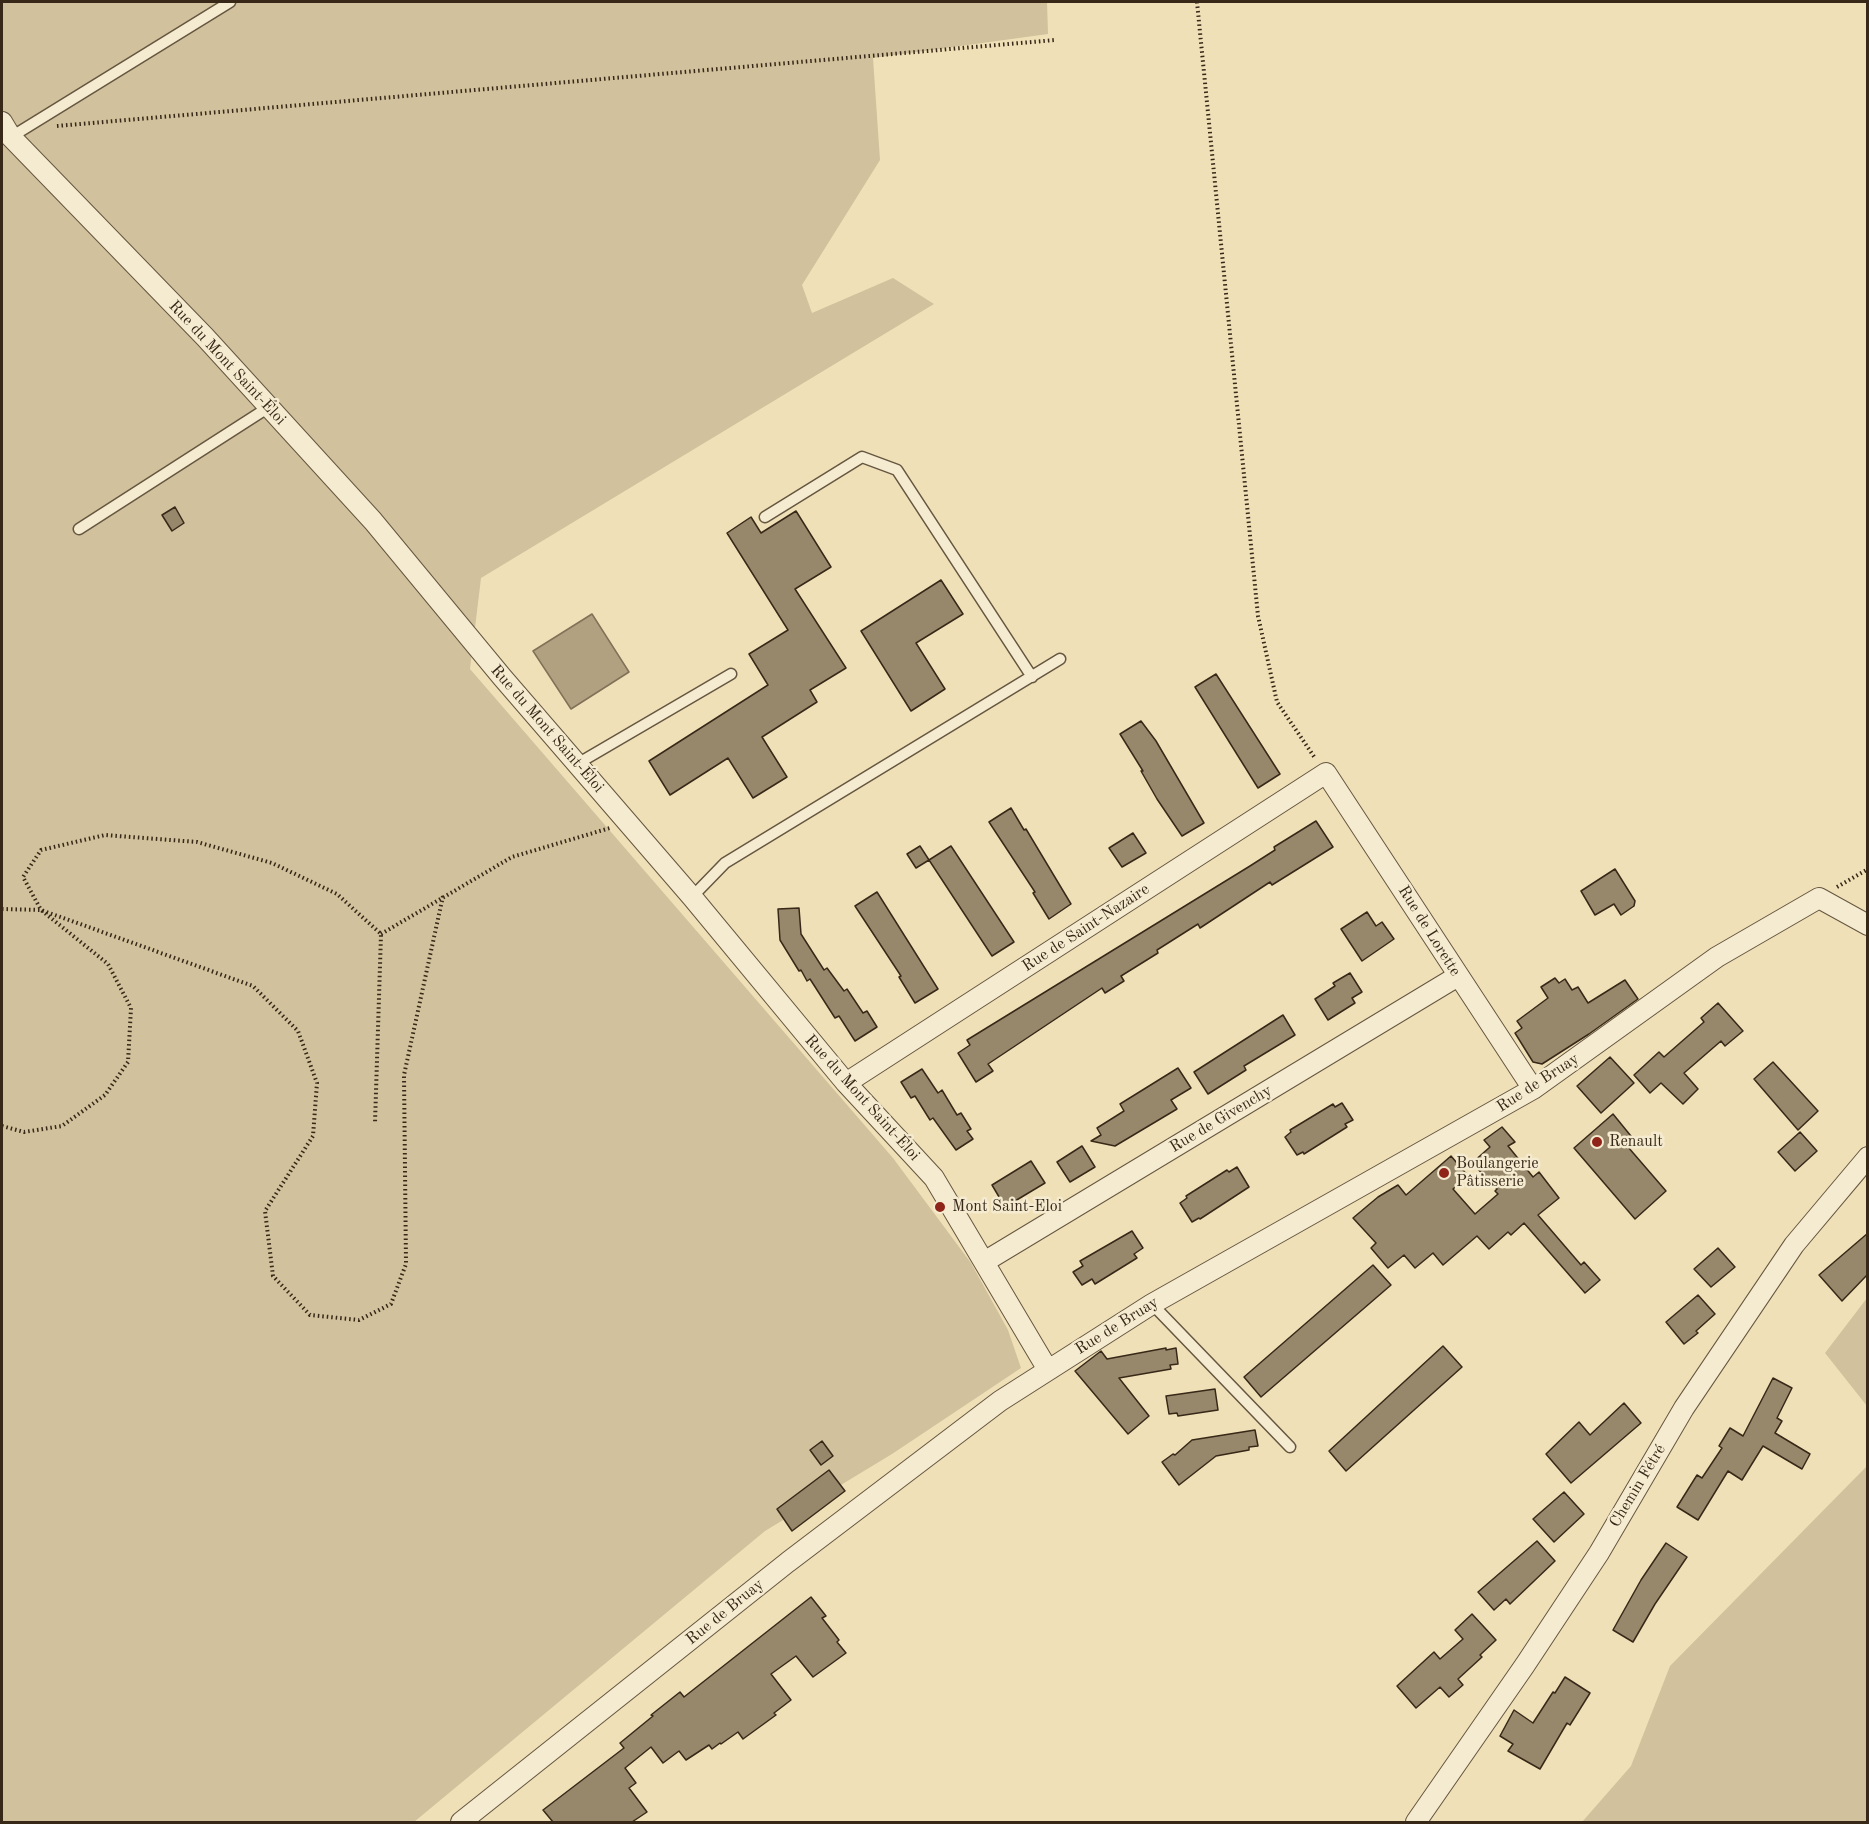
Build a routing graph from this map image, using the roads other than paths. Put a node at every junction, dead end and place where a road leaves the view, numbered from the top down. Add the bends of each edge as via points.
1 (230, 2) edge
2 (12, 129) edge
3 (269, 407) junction
4 (765, 517) dead end
5 (79, 529) dead end
6 (1060, 659) dead end
7 (731, 674) dead end
8 (1032, 677) junction
9 (577, 764) junction
10 (1326, 773) joint
11 (692, 897) junction
12 (1868, 925) edge
13 (1458, 976) junction
14 (846, 1083) junction
15 (1533, 1089) junction
16 (1868, 1156) edge
17 (984, 1262) junction
18 (1152, 1304) junction
19 (1048, 1370) junction
20 (1290, 1447) dead end
21 (461, 1822) edge
22 (1416, 1822) edge

1 - 2 lane
2 - 3 street, Rue du Mont Saint-Éloi
3 - 5 lane
3 - 9 street, Rue du Mont Saint-Éloi via 373,522
4 - 8 lane via 862,458 897,470
6 - 8 lane
7 - 9 lane
8 - 11 lane via 725,863
9 - 11 street, Rue du Mont Saint-Éloi
10 - 13 street, Rue de Lorette
10 - 14 street, Rue de Saint-Nazaire
11 - 14 street, Rue du Mont Saint-Éloi
12 - 15 street, Rue de Bruay via 1819,898 1717,957
13 - 15 street, Rue de Lorette
13 - 17 street, Rue de Givenchy
14 - 17 street, Rue du Mont Saint-Éloi via 933,1178
15 - 18 street, Rue de Bruay
16 - 22 street, Chemin Fétré via 1794,1245 1684,1408 1599,1552 1525,1665
17 - 19 street, Rue du Mont Saint-Éloi
18 - 19 street, Rue de Bruay
18 - 20 lane
19 - 21 street, Rue de Bruay via 1000,1401 788,1562

